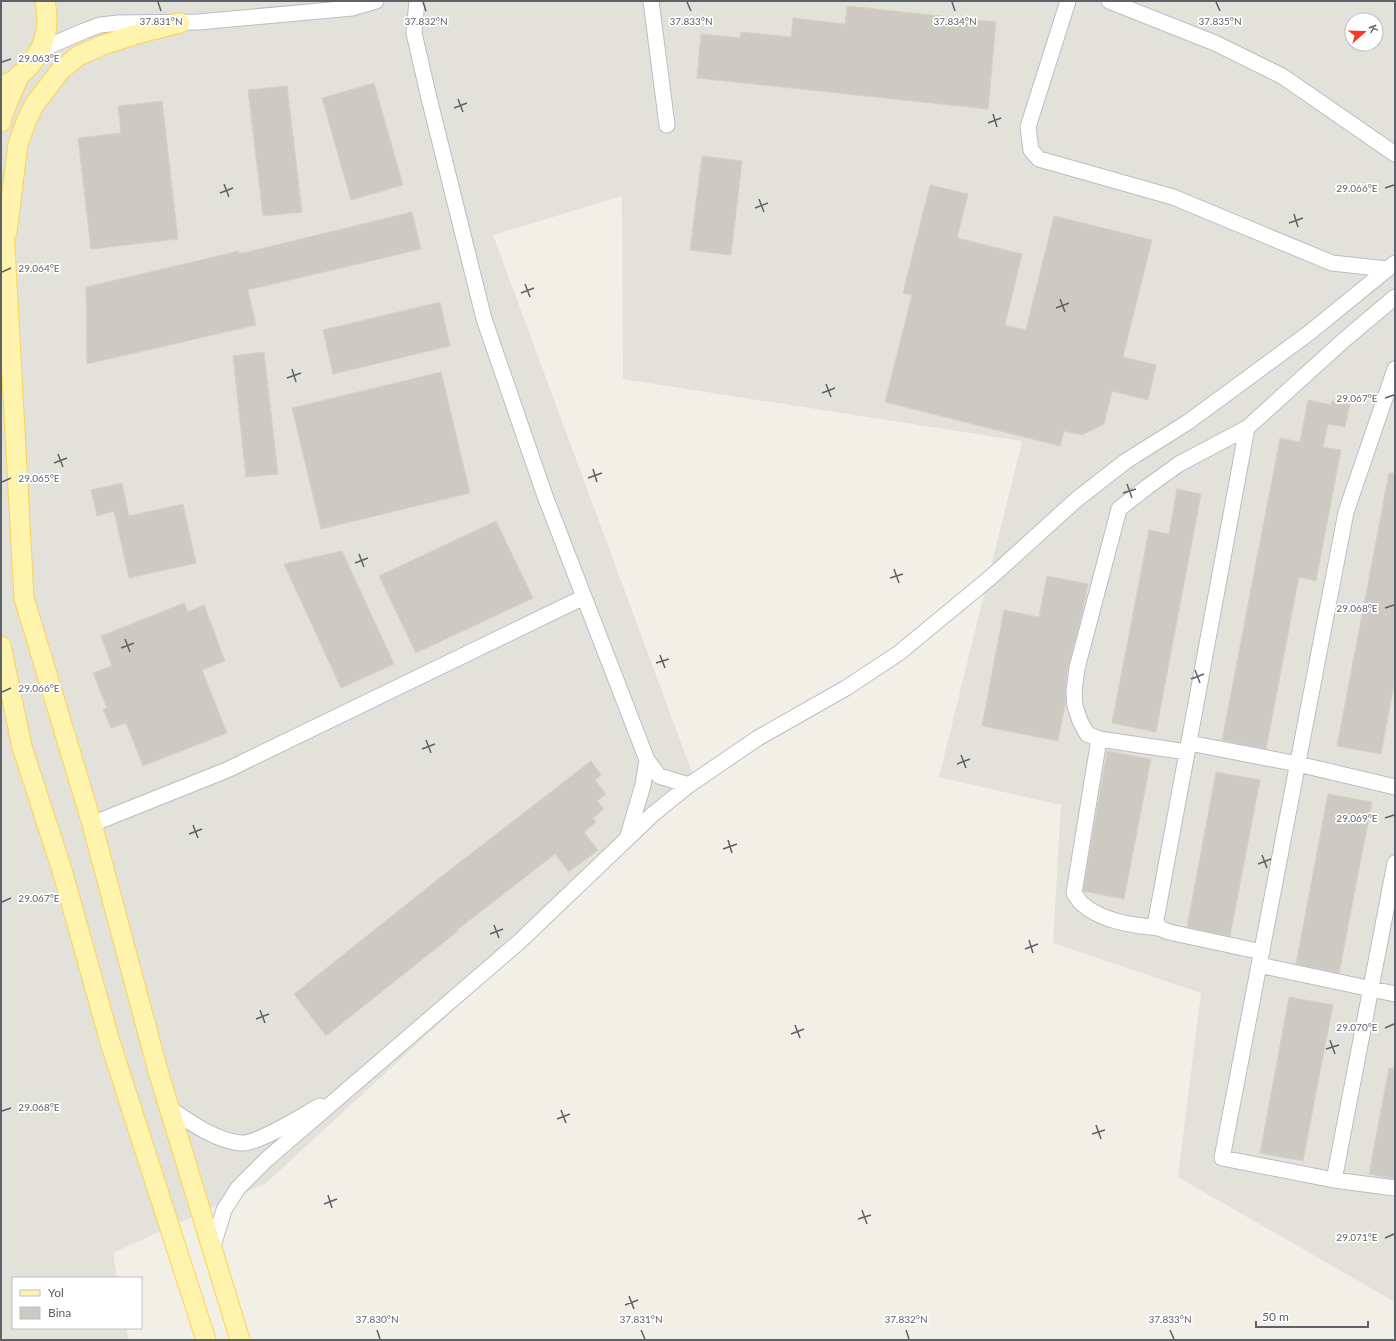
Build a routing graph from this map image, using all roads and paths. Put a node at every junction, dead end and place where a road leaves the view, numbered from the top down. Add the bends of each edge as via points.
1 (45, 1) edge
2 (376, 1) edge
3 (417, 1) edge
4 (651, 1) edge
5 (1068, 1) edge
6 (1109, 1) edge
7 (180, 23) junction
8 (38, 51) junction
9 (20, 74) junction
10 (1, 86) edge
11 (1, 122) edge
12 (667, 125) dead end
13 (1395, 154) edge
14 (1, 216) edge
15 (5, 247) junction
16 (1391, 266) edge
17 (1395, 297) edge
18 (1395, 369) edge
19 (1247, 428) junction
20 (584, 597) junction
21 (1, 646) edge
22 (1099, 739) junction
23 (1188, 747) junction
24 (647, 760) junction
25 (1298, 764) junction
26 (689, 785) junction
27 (1395, 787) edge
28 (92, 824) junction
29 (626, 840) junction
30 (1395, 863) edge
31 (1159, 928) junction
32 (1261, 958) junction
33 (1371, 988) junction
34 (1395, 994) edge
35 (338, 1096) junction
36 (169, 1108) junction
37 (1334, 1180) junction
38 (1395, 1188) edge
39 (212, 1249) junction
40 (196, 1308) junction
41 (198, 1340) edge
42 (206, 1340) edge
43 (240, 1340) edge

1 - 8 main road via 47,20 42,45
2 - 7 street via 352,8
3 - 20 street via 414,33 484,319 545,496
4 - 12 street
5 - 16 street via 1028,127 1031,150 1039,159 1173,197 1332,263
6 - 13 street via 1214,42 1282,76
7 - 8 street via 119,22 100,25
7 - 15 main road via 103,45 78,56 60,71 34,105 18,144
8 - 9 main road via 29,67
9 - 10 main road via 10,83
9 - 11 main road
14 - 15 main road
15 - 28 main road via 24,598
16 - 26 street via 1302,338 1188,422 1126,461 1076,500 991,578 899,653 846,688 758,738
17 - 19 street
18 - 25 street via 1346,512
19 - 22 street via 1179,464 1119,509 1077,668 1074,692 1080,721 1087,734
19 - 23 street
20 - 24 street
20 - 28 street via 227,770
21 - 40 main road via 22,747 62,870 110,1042
22 - 23 street
22 - 31 street via 1074,893 1082,903 1116,922
23 - 25 street
23 - 31 street via 1156,920
24 - 26 street via 658,776
24 - 29 street via 643,785
25 - 27 street
25 - 32 street
26 - 29 street
28 - 36 main road
29 - 35 street via 519,942
30 - 33 street
31 - 32 street
32 - 33 street
32 - 37 street via 1222,1158
33 - 34 street
33 - 37 street
35 - 36 street via 258,1139 241,1143 198,1128
35 - 39 street via 238,1188 224,1210
36 - 39 main road
37 - 38 street
39 - 43 main road
40 - 41 main road
40 - 42 main road

